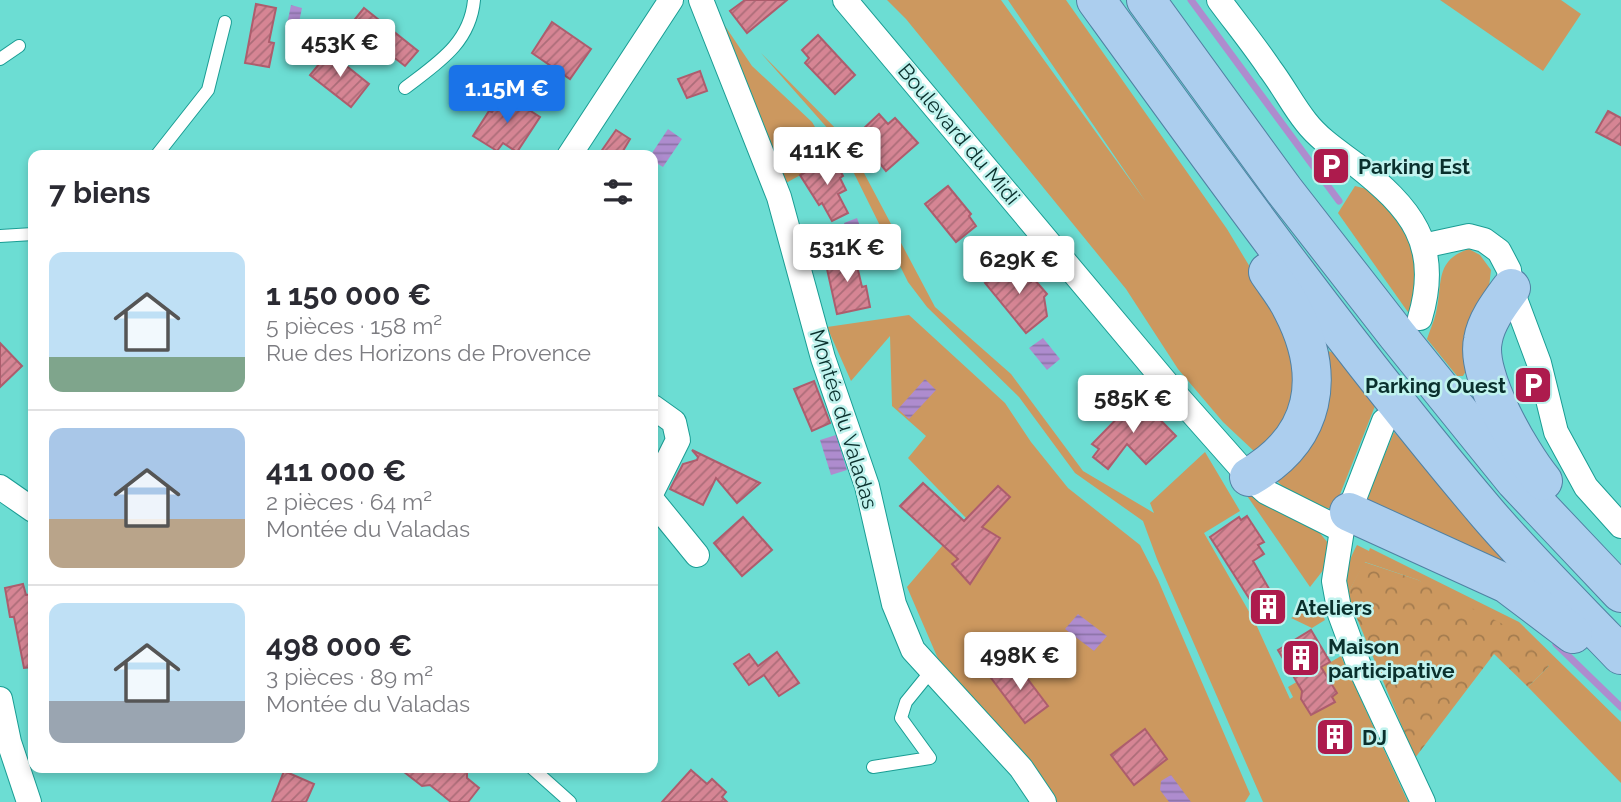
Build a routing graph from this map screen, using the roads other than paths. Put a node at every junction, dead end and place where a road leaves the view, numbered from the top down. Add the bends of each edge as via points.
1 (474, 0) edge
2 (671, 0) edge
3 (701, 0) edge
4 (845, 0) edge
5 (1096, 0) edge
6 (1146, 0) edge
7 (1219, 0) edge
8 (225, 22) dead end
9 (19, 46) dead end
10 (0, 60) edge
11 (405, 88) dead end
12 (161, 150) edge
13 (573, 150) edge
14 (1249, 211) junction
15 (28, 234) edge
16 (0, 236) edge
17 (1424, 247) junction
18 (1511, 288) junction
19 (1420, 318) dead end
20 (658, 411) edge
21 (1384, 421) dead end
22 (1249, 477) junction
23 (658, 480) edge
24 (0, 487) edge
25 (28, 507) edge
26 (658, 507) edge
27 (1345, 521) junction
28 (1621, 526) edge
29 (697, 555) dead end
30 (1621, 573) edge
31 (1621, 593) edge
32 (1621, 655) edge
33 (1621, 665) edge
34 (932, 670) junction
35 (0, 699) edge
36 (873, 767) dead end
37 (538, 773) edge
38 (29, 802) edge
39 (570, 802) edge
40 (1044, 802) edge
41 (1423, 802) edge

1 - 11 lane via 452,52
2 - 13 street
3 - 34 street, Montée du Valadas via 779,197 823,358 867,486 894,604 913,650
4 - 22 street, Boulevard du Midi
5 - 14 main road
6 - 31 main road via 1397,335 1515,481
7 - 17 street via 1307,124 1398,201
8 - 12 lane via 208,90
9 - 10 lane
14 - 22 main road via 1257,254 1293,310 1310,356 1313,388 1295,439
14 - 32 main road via 1488,514
15 - 16 lane
17 - 18 street via 1469,236 1484,240 1499,251 1509,270
17 - 19 street via 1428,271
18 - 28 street via 1539,363 1556,432 1586,487
18 - 30 main road via 1482,340 1492,392 1537,473
20 - 23 street via 674,422 678,440
21 - 27 street
22 - 27 street, Boulevard du Midi via 1266,492 1329,526
24 - 25 street
26 - 29 street
27 - 33 main road via 1507,584
27 - 41 street via 1334,581 1340,614
34 - 36 lane via 906,702 901,718 930,758
34 - 40 street, Montée du Valadas via 1021,768
35 - 38 street
37 - 39 lane

